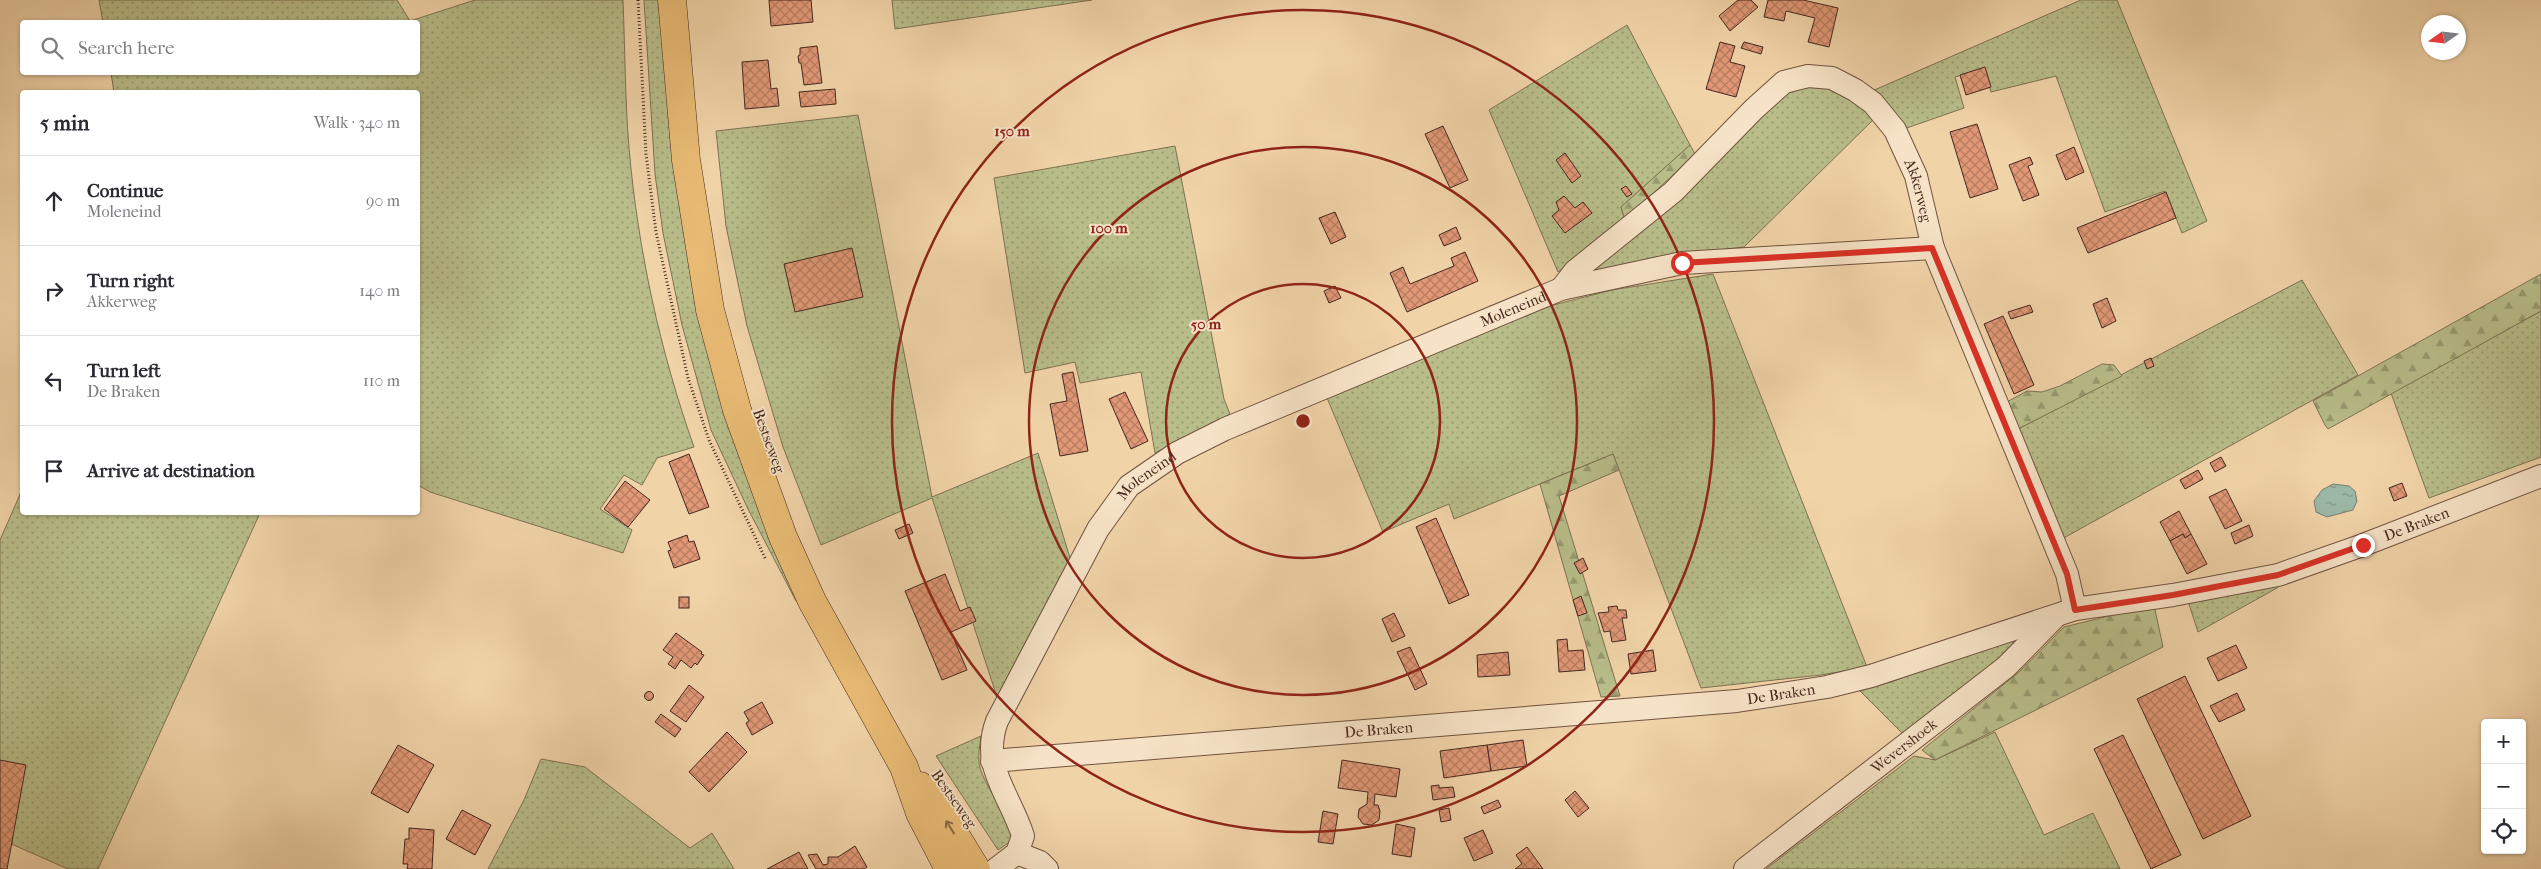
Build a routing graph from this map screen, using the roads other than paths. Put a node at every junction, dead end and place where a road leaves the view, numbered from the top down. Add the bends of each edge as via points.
1 (672, 0) edge
2 (1832, 78) joint
3 (1932, 248) junction
4 (1561, 289) junction
5 (2541, 476) edge
6 (2066, 612) junction
7 (992, 761) junction
8 (904, 767) junction
9 (1017, 853) junction
10 (949, 869) edge
11 (976, 869) edge
12 (996, 869) edge
13 (1047, 869) edge
14 (1744, 869) edge

1 - 8 main road, Bestseweg via 686,160 710,310 737,410 783,537 812,601
2 - 3 street, Akkerweg via 1873,103 1895,130 1916,176
2 - 4 street, Moleneind via 1808,76 1784,82 1673,192 1575,270
3 - 4 street, Moleneind via 1682,263
3 - 6 street, Akkerweg via 2067,574
4 - 7 street, Moleneind via 1225,428 1176,453 1129,486 1098,529 997,721 991,738
5 - 6 street, De Braken via 2278,575
6 - 7 street, De Braken via 1871,676 1827,687 1737,701
6 - 14 street, Wevershoek via 2006,666
7 - 9 street, Moleneind via 1023,836
8 - 10 main road, Bestseweg via 920,813
11 -> 8 main road, Bestseweg via 937,805
9 - 12 street
9 - 13 street via 1040,862

